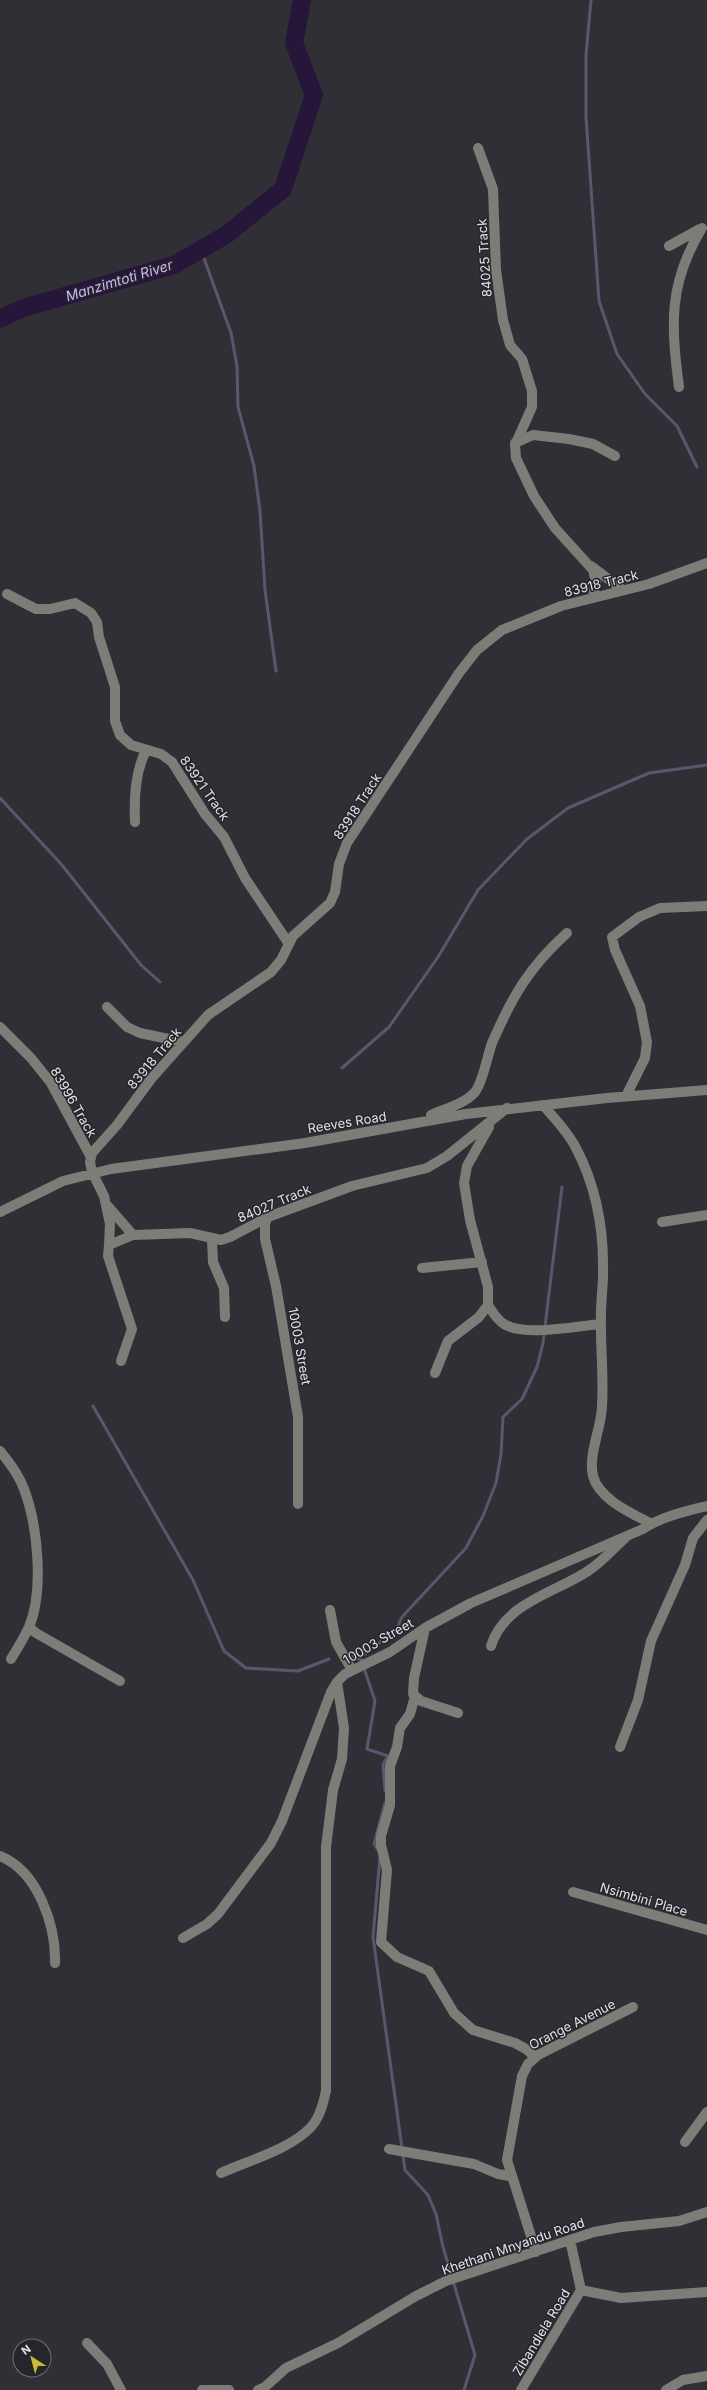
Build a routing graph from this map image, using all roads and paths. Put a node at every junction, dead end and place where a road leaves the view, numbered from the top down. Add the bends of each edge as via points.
1 (478, 148) dead end
2 (704, 227) edge
3 (669, 246) dead end
4 (679, 387) dead end
5 (515, 443) junction
6 (616, 456) dead end
7 (707, 563) edge
8 (590, 564) junction
9 (623, 590) junction
10 (7, 594) dead end
11 (593, 597) junction
12 (146, 751) junction
13 (135, 822) dead end
14 (707, 906) edge
15 (567, 933) dead end
16 (289, 944) junction
17 (107, 1007) dead end
18 (0, 1027) edge
19 (183, 1042) junction
20 (707, 1090) edge
21 (626, 1096) junction
22 (543, 1105) junction
23 (507, 1108) junction
24 (421, 1122) junction
25 (493, 1122) junction
26 (91, 1157) junction
27 (92, 1172) junction
28 (106, 1204) junction
29 (0, 1212) edge
30 (707, 1215) edge
31 (268, 1218) junction
32 (662, 1222) dead end
33 (133, 1235) junction
34 (212, 1239) junction
35 (110, 1245) junction
36 (482, 1262) junction
37 (422, 1268) dead end
38 (488, 1305) junction
39 (225, 1317) dead end
40 (601, 1324) junction
41 (122, 1361) dead end
42 (435, 1373) dead end
43 (0, 1451) edge
44 (298, 1504) dead end
45 (707, 1506) edge
46 (707, 1520) edge
47 (650, 1524) junction
48 (629, 1534) junction
49 (330, 1610) dead end
50 (29, 1627) junction
51 (425, 1628) junction
52 (491, 1646) dead end
53 (11, 1659) dead end
54 (352, 1670) junction
55 (120, 1681) dead end
56 (336, 1682) junction
57 (415, 1696) junction
58 (458, 1713) dead end
59 (620, 1747) dead end
60 (0, 1856) edge
61 (573, 1892) dead end
62 (707, 1930) edge
63 (183, 1938) dead end
64 (55, 1963) dead end
65 (633, 2008) dead end
66 (535, 2057) junction
67 (707, 2112) edge
68 (685, 2142) dead end
69 (389, 2149) dead end
70 (220, 2174) dead end
71 (510, 2176) junction
72 (707, 2212) edge
73 (570, 2240) junction
74 (536, 2252) junction
75 (581, 2290) junction
76 (707, 2292) edge
77 (87, 2344) dead end
78 (707, 2376) edge
79 (266, 2388) edge
80 (121, 2390) edge
81 (202, 2390) edge
82 (229, 2390) edge
83 (521, 2390) edge
84 (666, 2390) edge

1 - 5 street, 84025 Track via 493,189 496,270 503,320 510,345 522,359 532,391 532,408
2 - 3 street
2 - 4 street via 691,247 680,272 675,300 672,335
5 - 6 street via 533,435 569,439 593,444
5 - 8 street via 518,465 534,496 562,536
7 - 9 street, 83918 Track via 667,578
8 - 9 street
8 - 11 street via 596,578
9 - 11 street, 83918 Track
10 - 12 street, 83921 Track via 32,608 44,610 75,603 93,615 115,687 115,721 118,731 127,743
11 - 16 street, 83918 Track via 560,606 502,630 477,650 459,673 347,843 330,903 298,931
12 - 13 street via 142,758 136,789
12 - 16 street, 83921 Track via 161,754 172,762 205,814 224,837 245,878
14 - 21 street via 660,908 639,917 612,937 615,950 640,1006 647,1042 645,1058
15 - 24 street via 538,962 519,987 492,1045 475,1092
16 - 19 street, 83918 Track via 271,972 213,1010
17 - 19 street via 127,1027 140,1033
18 - 26 street, 83996 Track via 39,1066
19 - 26 street, 83918 Track
20 - 21 street, Reeves Road
21 - 22 street, Reeves Road
22 - 23 street, Reeves Road
22 - 40 street via 576,1148 594,1192 602,1234
23 - 24 street, Reeves Road
23 - 25 street, 84027 Track
24 - 27 street, Reeves Road via 305,1143
25 - 31 street, 84027 Track via 427,1168 352,1186
25 - 36 street via 482,1136 464,1174 465,1198
26 - 27 street
27 - 28 street
27 - 29 street, Reeves Road via 48,1187
28 - 33 street
28 - 35 street via 111,1229
30 - 32 street
31 - 34 street, 84027 Track via 230,1237
31 - 44 street, 10003 Street via 265,1224 265,1238 276,1286 298,1417
33 - 34 street, 84027 Track via 190,1233
33 - 35 street, 84027 Track
34 - 39 street via 213,1262 224,1288
35 - 41 street via 108,1256 132,1329
36 - 37 street
36 - 38 street via 488,1287
38 - 40 street via 501,1322 512,1327 545,1331
38 - 42 street via 479,1317 448,1340
40 - 47 street via 602,1415 593,1455 593,1476 607,1496
43 - 50 street via 15,1470 24,1488 31,1513 36,1553 36,1594
45 - 47 street, 10003 Street via 693,1508
46 - 59 street via 693,1538 676,1588 651,1641 638,1700
47 - 48 street, 10003 Street
48 - 51 street, 10003 Street via 481,1598
48 - 52 street via 588,1572 512,1614 498,1629
49 - 54 street via 336,1642
50 - 53 street
50 - 55 street via 36,1634
51 - 54 street, 10003 Street via 390,1652
51 - 57 street via 412,1689
54 - 56 street, 10003 Street
56 - 63 street, 10003 Street via 271,1843 218,1914 207,1924
56 - 70 street via 344,1728 342,1759 333,1790 326,1847 326,2091 316,2121 303,2134 282,2147
57 - 58 street via 421,1701
57 - 66 street via 410,1714 400,1728 390,1766 390,1805 381,1836 387,1870 381,1942 397,1957 428,1971 454,2012 473,2030 515,2043
60 - 64 street via 23,1871 37,1892 52,1933
61 - 62 street, Nsimbini Place
65 - 66 street, Orange Avenue
66 - 71 street, Orange Avenue via 522,2076 507,2152
67 - 68 street
69 - 71 street via 474,2164
71 - 74 street, Orange Avenue
72 - 73 street, Khethani Mnyandu Road via 679,2221 603,2230
73 - 74 street, Khethani Mnyandu Road
73 - 75 street, Zibandlela Road
74 - 79 street, Khethani Mnyandu Road via 446,2281 416,2296 338,2344 286,2368
75 - 76 street via 621,2298
75 - 83 street, Zibandlela Road
77 - 80 street via 107,2364
78 - 84 street via 683,2380
81 - 82 street

